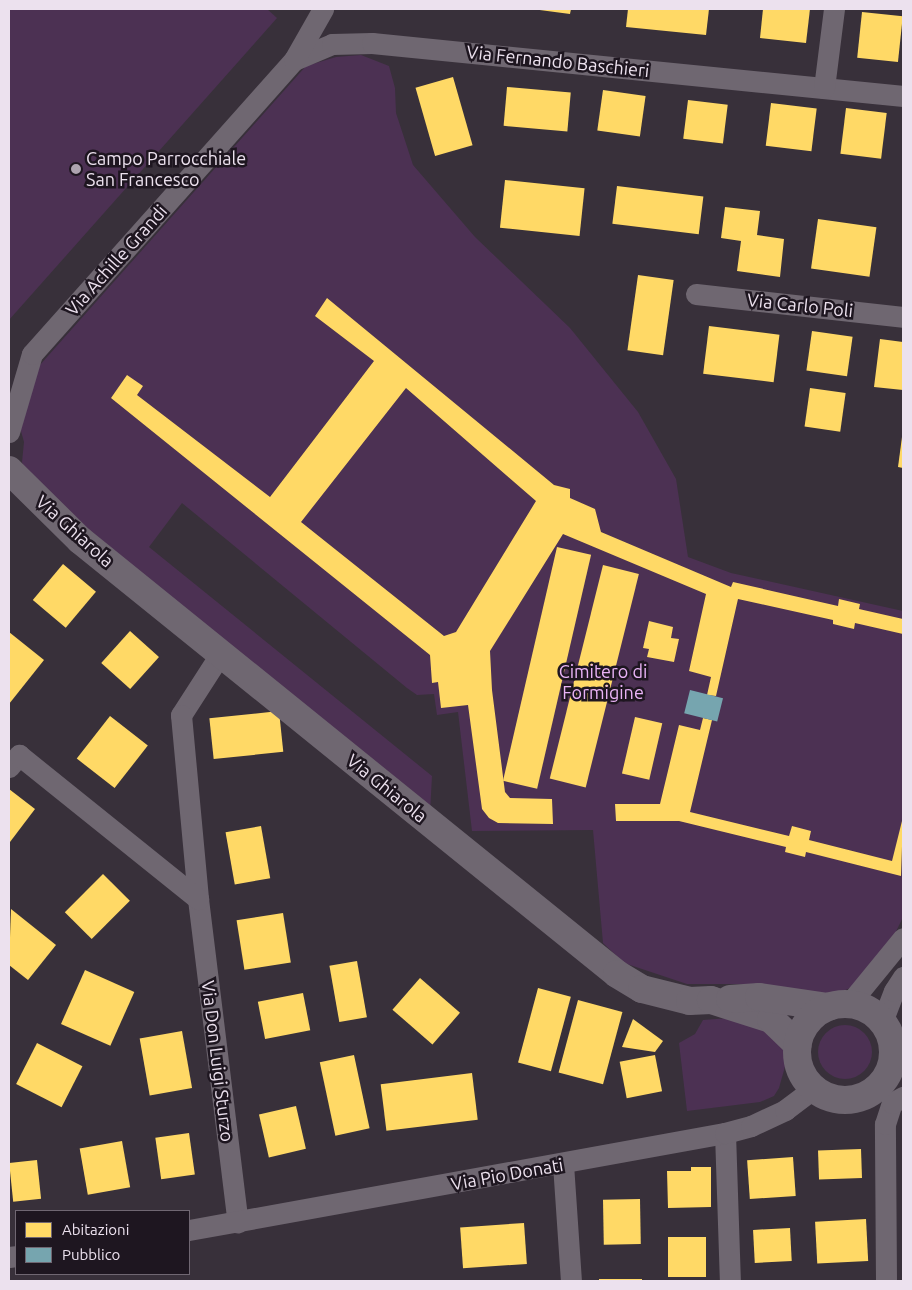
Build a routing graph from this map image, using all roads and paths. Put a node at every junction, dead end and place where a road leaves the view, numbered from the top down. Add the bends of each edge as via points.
1 (322, 9) edge
2 (834, 9) edge
3 (294, 60) junction
4 (824, 88) junction
5 (903, 96) edge
6 (696, 294) dead end
7 (903, 316) edge
8 (32, 354) junction
9 (9, 377) edge
10 (9, 432) edge
11 (9, 470) edge
12 (221, 653) junction
13 (9, 767) edge
14 (198, 899) junction
15 (903, 938) edge
16 (903, 977) edge
17 (711, 1000) junction
18 (839, 1006) junction
19 (893, 1038) edge
20 (798, 1045) junction
21 (814, 1088) junction
22 (890, 1089) edge
23 (903, 1097) edge
24 (725, 1132) junction
25 (563, 1164) junction
26 (238, 1223) junction
27 (190, 1230) edge
28 (571, 1281) edge
29 (730, 1281) edge
30 (886, 1281) edge

1 - 3 street, Via Achille Grandi
2 - 4 street
3 - 4 street, Via Fernando Baschieri via 332,44 372,43
3 - 8 street, Via Achille Grandi
4 - 5 street, Via Fernando Baschieri
6 - 7 street, Via Carlo Poli
8 - 9 street
8 - 10 street, Via Achille Grandi
11 - 12 street, Via Ghiarola via 80,540
12 - 14 street, Via Don Luigi Sturzo via 181,715
12 - 17 street, Via Ghiarola via 617,974 642,989 670,997
13 - 14 street via 18,755
14 - 26 street, Via Don Luigi Sturzo
15 - 18 street
16 - 19 street via 894,991
17 - 18 street via 759,997
17 - 20 street, Via Ghiarola via 771,1019
18 - 19 street via 862,1007
18 - 20 street via 810,1020
19 - 22 street
20 - 21 street via 801,1071
21 - 22 street via 831,1098 850,1100
21 - 24 street, Via Pio Donati via 786,1110 751,1126
23 - 30 street via 892,1103 885,1124
24 - 25 street, Via Pio Donati
24 - 29 street
25 - 26 street, Via Pio Donati
25 - 28 street
26 - 27 street, Via Pio Donati

